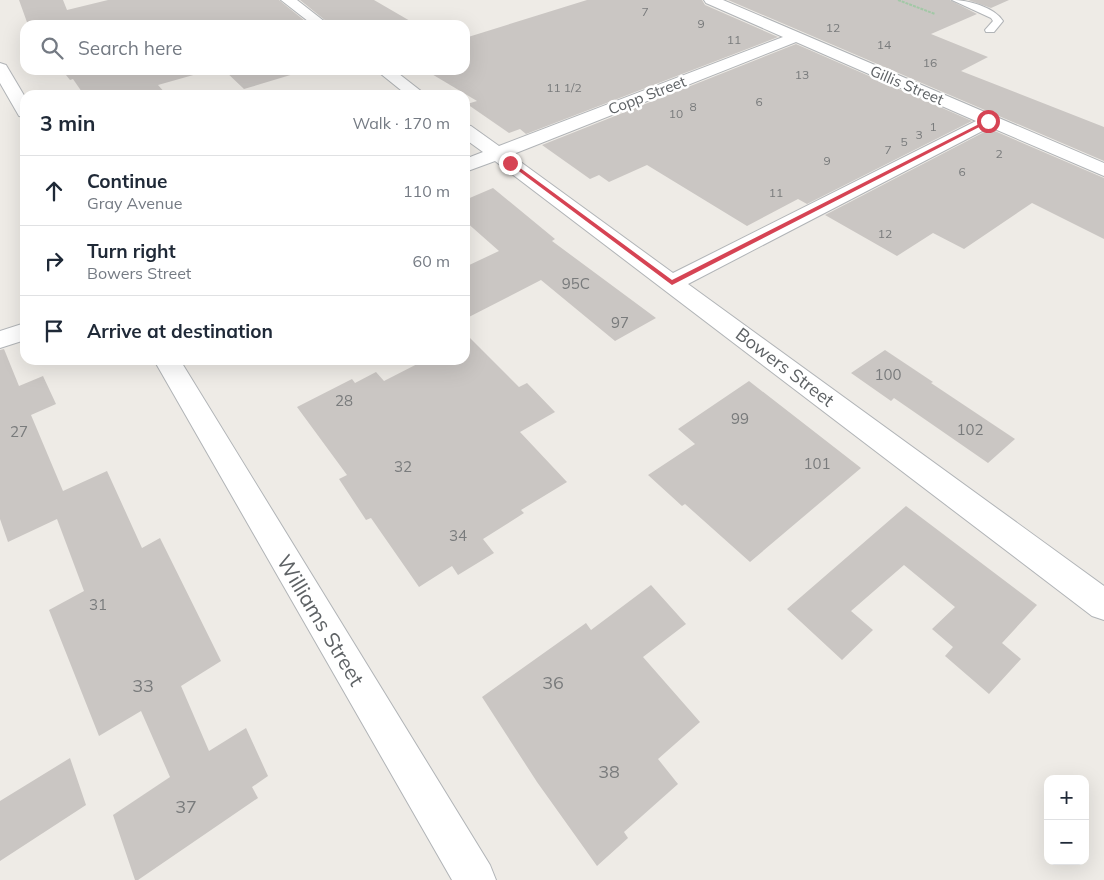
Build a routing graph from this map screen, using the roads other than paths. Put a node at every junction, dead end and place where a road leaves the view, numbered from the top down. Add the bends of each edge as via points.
1 (288, 0) edge
2 (710, 0) edge
3 (957, 0) edge
4 (315, 20) edge
5 (990, 30) dead end
6 (796, 37) junction
7 (0, 68) edge
8 (391, 75) edge
9 (411, 90) edge
10 (20, 103) edge
11 (988, 121) junction
12 (470, 134) edge
13 (497, 153) junction
14 (470, 164) edge
15 (1104, 170) edge
16 (672, 283) junction
17 (20, 333) edge
18 (0, 340) edge
19 (170, 365) edge
20 (1104, 605) edge
21 (475, 880) edge

1 - 4 street
2 - 6 street, Gillis Street
3 - 5 lane via 995,16 998,21
6 - 11 street, Gillis Street
6 - 13 street, Copp Street
7 - 10 street
8 - 9 street
11 - 15 street, Gillis Street
11 - 16 street
12 - 13 street, Bowers Street
13 - 14 street, Copp Street
13 - 16 street, Bowers Street
16 - 20 street, Bowers Street
17 - 18 street
19 - 21 street, Williams Street

